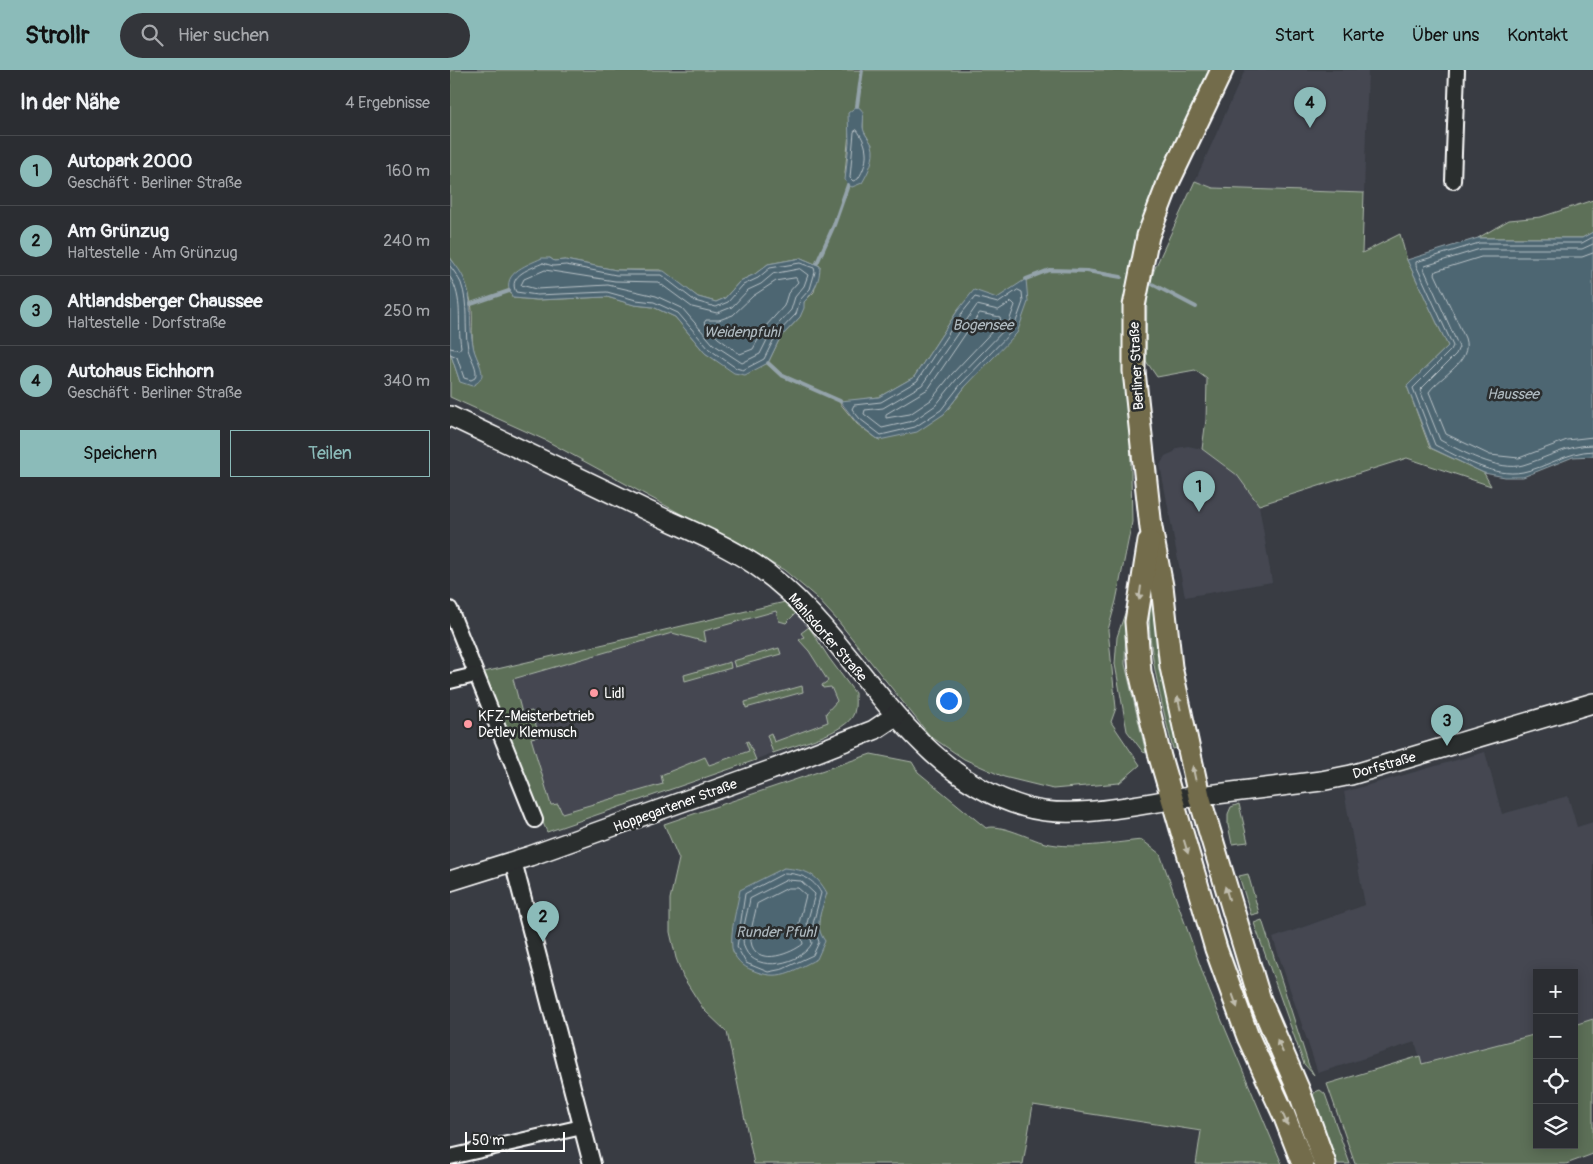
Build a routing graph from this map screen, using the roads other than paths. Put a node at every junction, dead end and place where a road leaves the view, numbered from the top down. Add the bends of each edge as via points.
1 (1222, 70) edge
2 (1457, 70) edge
3 (1453, 181) dead end
4 (450, 416) edge
5 (1151, 528) junction
6 (450, 609) edge
7 (475, 675) junction
8 (450, 681) edge
9 (1593, 702) edge
10 (895, 716) junction
11 (1199, 796) junction
12 (1172, 800) junction
13 (535, 820) dead end
14 (513, 861) junction
15 (450, 881) edge
16 (582, 1127) junction
17 (450, 1157) edge
18 (592, 1164) edge
19 (1303, 1164) edge
20 (1325, 1164) edge

1 - 5 main road, Berliner Straße via 1153,219 1136,291 1132,322 1134,372
2 - 3 street
4 - 10 main road, Mahlsdorfer Straße via 754,564 810,613
11 -> 5 main road, Berliner Straße via 1171,667 1162,586
5 -> 12 main road, Berliner Straße via 1136,622 1140,672
6 - 7 street
7 - 8 street
7 - 13 street
9 - 11 main road, Dorfstraße via 1351,775
10 - 12 main road, Mahlsdorfer Straße via 942,761 989,794 1026,807 1052,813
10 - 14 main road, Hoppegartener Straße via 874,730 780,767
11 - 12 main road, Dorfstraße
20 -> 11 main road, Berliner Straße via 1299,1091 1260,1000
12 -> 19 main road, Berliner Straße via 1220,958 1248,1037
14 - 15 main road, Hoppegartener Straße
14 - 16 street
16 - 17 street
16 - 18 street

